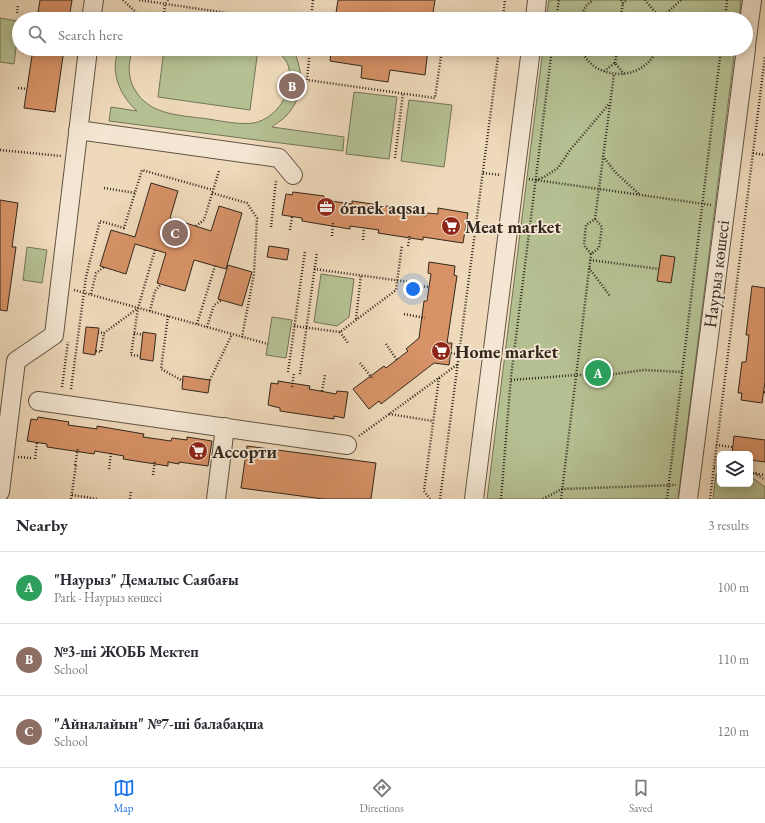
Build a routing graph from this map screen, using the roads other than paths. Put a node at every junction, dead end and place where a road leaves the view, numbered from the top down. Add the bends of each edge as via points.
1 (94, 0) edge
2 (537, 0) edge
3 (752, 0) edge
4 (92, 12) edge
5 (536, 12) edge
6 (750, 12) edge
7 (87, 56) edge
8 (530, 56) edge
9 (745, 56) edge
10 (78, 130) junction
11 (293, 175) dead end
12 (38, 401) dead end
13 (225, 428) junction
14 (347, 444) road end
15 (0, 492) edge
16 (689, 493) edge
17 (216, 499) edge
18 (474, 499) edge

1 - 4 street
2 - 5 street
3 - 6 street, Наурыз көшесі
7 - 10 street
8 - 18 street
9 - 16 street, Наурыз көшесі
10 - 11 street via 279,158
10 - 15 street via 54,335 16,361
12 - 13 street
13 - 14 street
13 - 17 street

